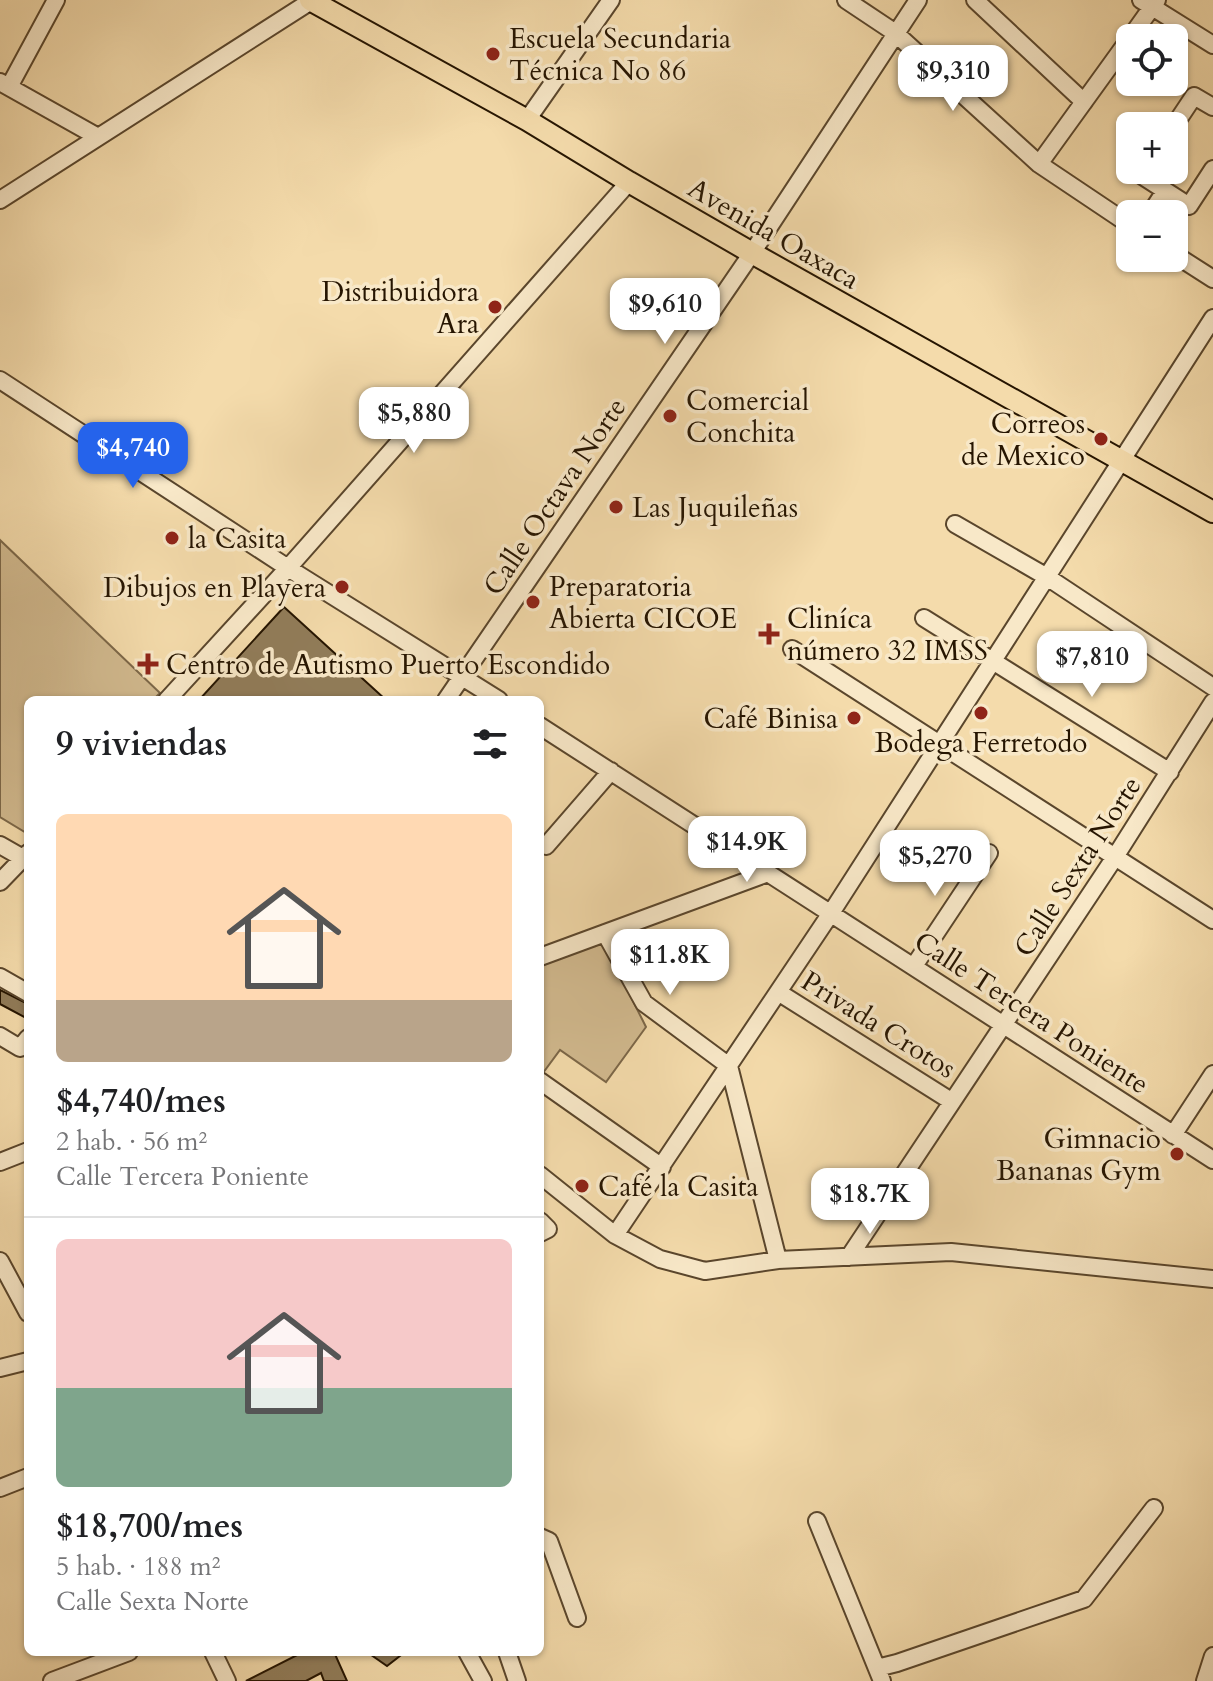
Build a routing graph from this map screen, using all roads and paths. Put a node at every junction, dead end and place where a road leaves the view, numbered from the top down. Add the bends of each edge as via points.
1 (56, 0) edge
2 (310, 0) edge
3 (611, 0) edge
4 (846, 0) edge
5 (918, 0) edge
6 (975, 0) edge
7 (1150, 3) edge
8 (1138, 24) edge
9 (894, 32) junction
10 (1213, 45) edge
11 (1116, 57) edge
12 (4, 84) edge
13 (1084, 102) junction
14 (1213, 107) edge
15 (1183, 112) edge
16 (527, 120) junction
17 (98, 137) junction
18 (1039, 164) junction
19 (1213, 169) edge
20 (629, 182) junction
21 (1157, 184) edge
22 (1165, 191) junction
23 (0, 200) edge
24 (1159, 200) edge
25 (1116, 216) edge
26 (752, 253) junction
27 (1188, 263) edge
28 (1213, 279) edge
29 (1213, 318) edge
30 (0, 380) edge
31 (1122, 461) junction
32 (1213, 512) edge
33 (955, 524) dead end
34 (288, 568) junction
35 (1047, 577) junction
36 (924, 618) dead end
37 (792, 649) dead end
38 (993, 660) junction
39 (462, 677) junction
40 (1213, 687) edge
41 (171, 696) edge
42 (449, 696) edge
43 (493, 696) edge
44 (1213, 702) edge
45 (544, 729) edge
46 (941, 744) junction
47 (611, 771) junction
48 (1170, 772) junction
49 (0, 845) edge
50 (546, 846) dead end
51 (989, 853) dead end
52 (24, 856) edge
53 (1115, 857) junction
54 (24, 859) edge
55 (768, 873) junction
56 (0, 882) edge
57 (831, 913) junction
58 (1213, 920) edge
59 (605, 933) junction
60 (544, 956) edge
61 (914, 966) junction
62 (0, 977) edge
63 (24, 991) edge
64 (778, 992) junction
65 (1003, 1024) junction
66 (0, 1036) edge
67 (24, 1043) edge
68 (729, 1066) junction
69 (1213, 1074) edge
70 (544, 1084) edge
71 (951, 1101) junction
72 (1173, 1135) junction
73 (24, 1153) edge
74 (1213, 1160) edge
75 (0, 1162) edge
76 (662, 1167) junction
77 (544, 1178) edge
78 (615, 1235) junction
79 (849, 1257) junction
80 (778, 1260) junction
81 (0, 1261) edge
82 (1213, 1279) edge
83 (24, 1306) edge
84 (24, 1362) edge
85 (0, 1368) edge
86 (24, 1479) edge
87 (0, 1488) edge
88 (1154, 1508) dead end
89 (817, 1521) dead end
90 (544, 1539) edge
91 (577, 1618) dead end
92 (118, 1656) edge
93 (215, 1656) edge
94 (469, 1656) edge
95 (508, 1656) edge
96 (1213, 1656) edge
97 (879, 1674) edge
98 (52, 1681) edge
99 (227, 1681) edge
100 (483, 1681) edge
101 (517, 1681) edge
102 (1205, 1681) edge

1 - 12 street
2 - 16 main road, Avenida Oaxaca
2 - 17 street
3 - 16 street
4 - 9 street
5 - 9 street, Calle Octava Norte
6 - 13 street
7 - 8 street
7 - 10 street
9 - 18 street
9 - 26 street, Calle Octava Norte
11 - 13 street
12 - 17 street
13 - 18 street
14 - 15 street via 1194,96
16 - 20 main road, Avenida Oaxaca
17 - 23 street
18 - 25 street
19 - 22 street via 1189,206
20 - 26 main road, Avenida Oaxaca
20 - 34 street
21 - 22 street
22 - 24 street
26 - 31 main road, Avenida Oaxaca
26 - 39 street, Calle Octava Norte
27 - 28 street
29 - 31 street
30 - 34 street
31 - 32 main road, Avenida Oaxaca
31 - 35 street
33 - 35 street
34 - 39 street
34 - 41 street
35 - 38 street
35 - 40 street
36 - 38 street
37 - 46 street
38 - 46 street
38 - 48 street
39 - 42 street, Calle Octava Norte
39 - 43 street
44 - 48 street, Calle Sexta Norte
45 - 47 street, Calle Tercera Poniente
46 - 53 street
46 - 57 street
47 - 50 street
47 - 55 street, Calle Tercera Poniente
48 - 53 street, Calle Sexta Norte
49 - 52 street
51 - 61 street
53 - 58 street
53 - 65 street, Calle Sexta Norte
54 - 56 street
55 - 57 street, Calle Tercera Poniente
55 - 59 street
57 - 61 street, Calle Tercera Poniente
57 - 64 street
59 - 60 street
59 - 68 street via 644,1003
61 - 65 street, Calle Tercera Poniente
62 - 63 street
64 - 68 street
64 - 71 street, Privada Crotos
65 - 71 street, Calle Sexta Norte
65 - 72 street, Calle Tercera Poniente
66 - 67 street via 20,1048
68 - 76 street
68 - 80 street
69 - 72 street
70 - 76 street
71 - 79 street, Calle Sexta Norte
72 - 74 street, Calle Tercera Poniente
73 - 75 street
76 - 78 street
77 - 78 street
78 - 80 street via 660,1259 705,1271
79 - 80 street
79 - 82 street via 951,1252
81 - 83 street
84 - 85 street
86 - 87 street
88 - 97 street via 1084,1599
89 - 97 street
90 - 91 street
92 - 98 street
93 - 99 street
94 - 100 street
95 - 101 street
96 - 102 street

